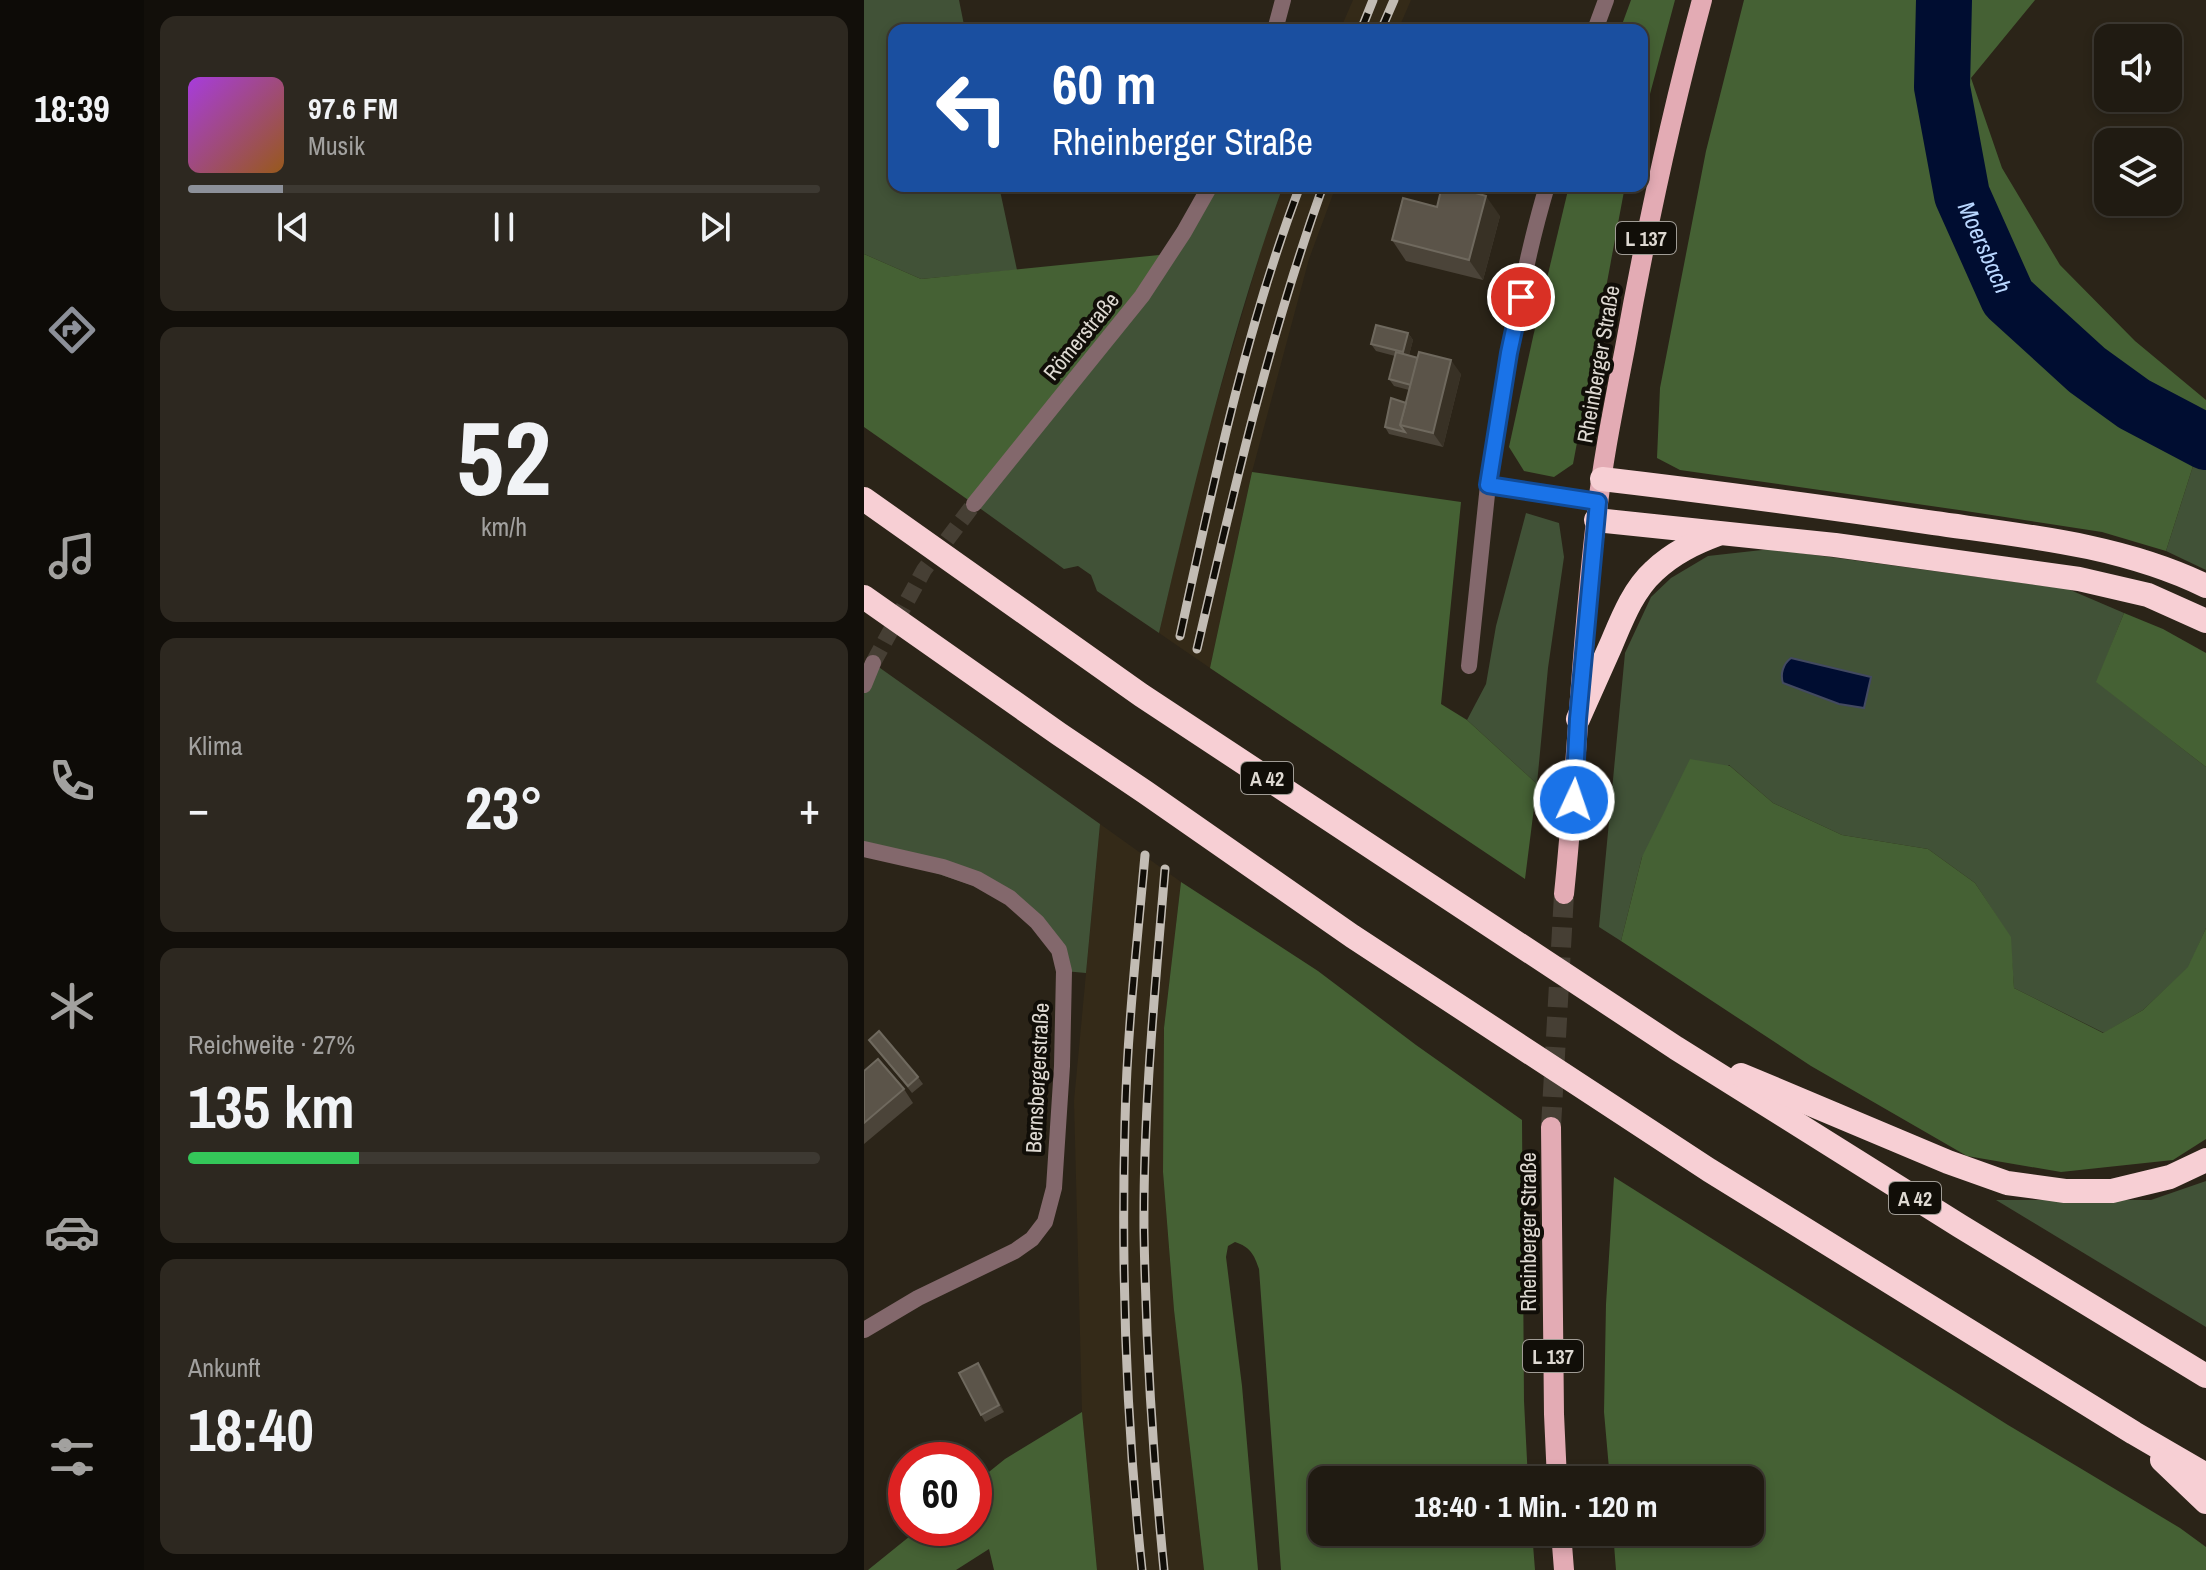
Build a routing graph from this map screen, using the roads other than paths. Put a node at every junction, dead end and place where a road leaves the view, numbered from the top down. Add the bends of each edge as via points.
1 (1283, 0) edge
2 (1606, 0) edge
3 (1702, 0) edge
4 (1277, 24) edge
5 (1597, 24) edge
6 (1207, 192) edge
7 (1545, 192) edge
8 (1488, 485) junction
9 (864, 499) edge
10 (1599, 500) junction
11 (974, 504) tunnel mouth
12 (1721, 533) junction
13 (2206, 586) edge
14 (864, 597) edge
15 (2206, 621) edge
16 (873, 663) tunnel mouth
17 (1469, 666) dead end
18 (864, 685) edge
19 (1578, 719) junction
20 (864, 849) edge
21 (1564, 894) tunnel mouth
22 (1676, 1048) junction
23 (1551, 1127) tunnel mouth
24 (2206, 1160) edge
25 (864, 1330) edge
26 (2206, 1376) edge
27 (2134, 1433) junction
28 (1556, 1466) edge
29 (2206, 1475) edge
30 (2206, 1502) edge
31 (1562, 1546) edge
32 (1564, 1570) edge

1 - 4 street
2 - 5 street
3 - 10 main road, Rheinberger Straße / L 137 via 1637,278
6 - 11 street, Römerstraße via 1142,296
7 - 8 street via 1509,353
8 - 10 street
8 - 17 street
9 - 22 highway, A 42 via 1141,695
10 - 12 highway
10 - 13 highway via 1843,509 2052,540 2175,571
10 - 19 main road, Rheinberger Straße / L 137
12 - 15 highway via 2079,579 2148,595
12 - 19 highway via 1669,558 1640,586
14 - 27 highway via 1365,945 1709,1170
16 - 18 street
19 - 21 main road, Rheinberger Straße / L 137
20 - 25 street, Bernsbergerstraße via 943,867 1010,898 1059,950 1064,971 1054,1188 1045,1222 1015,1251
22 - 24 highway via 2007,1183 2112,1191 2170,1177
22 - 26 highway, A 42
23 - 28 main road, Rheinberger Straße / L 137
27 - 29 highway
27 - 30 highway
31 - 32 main road

